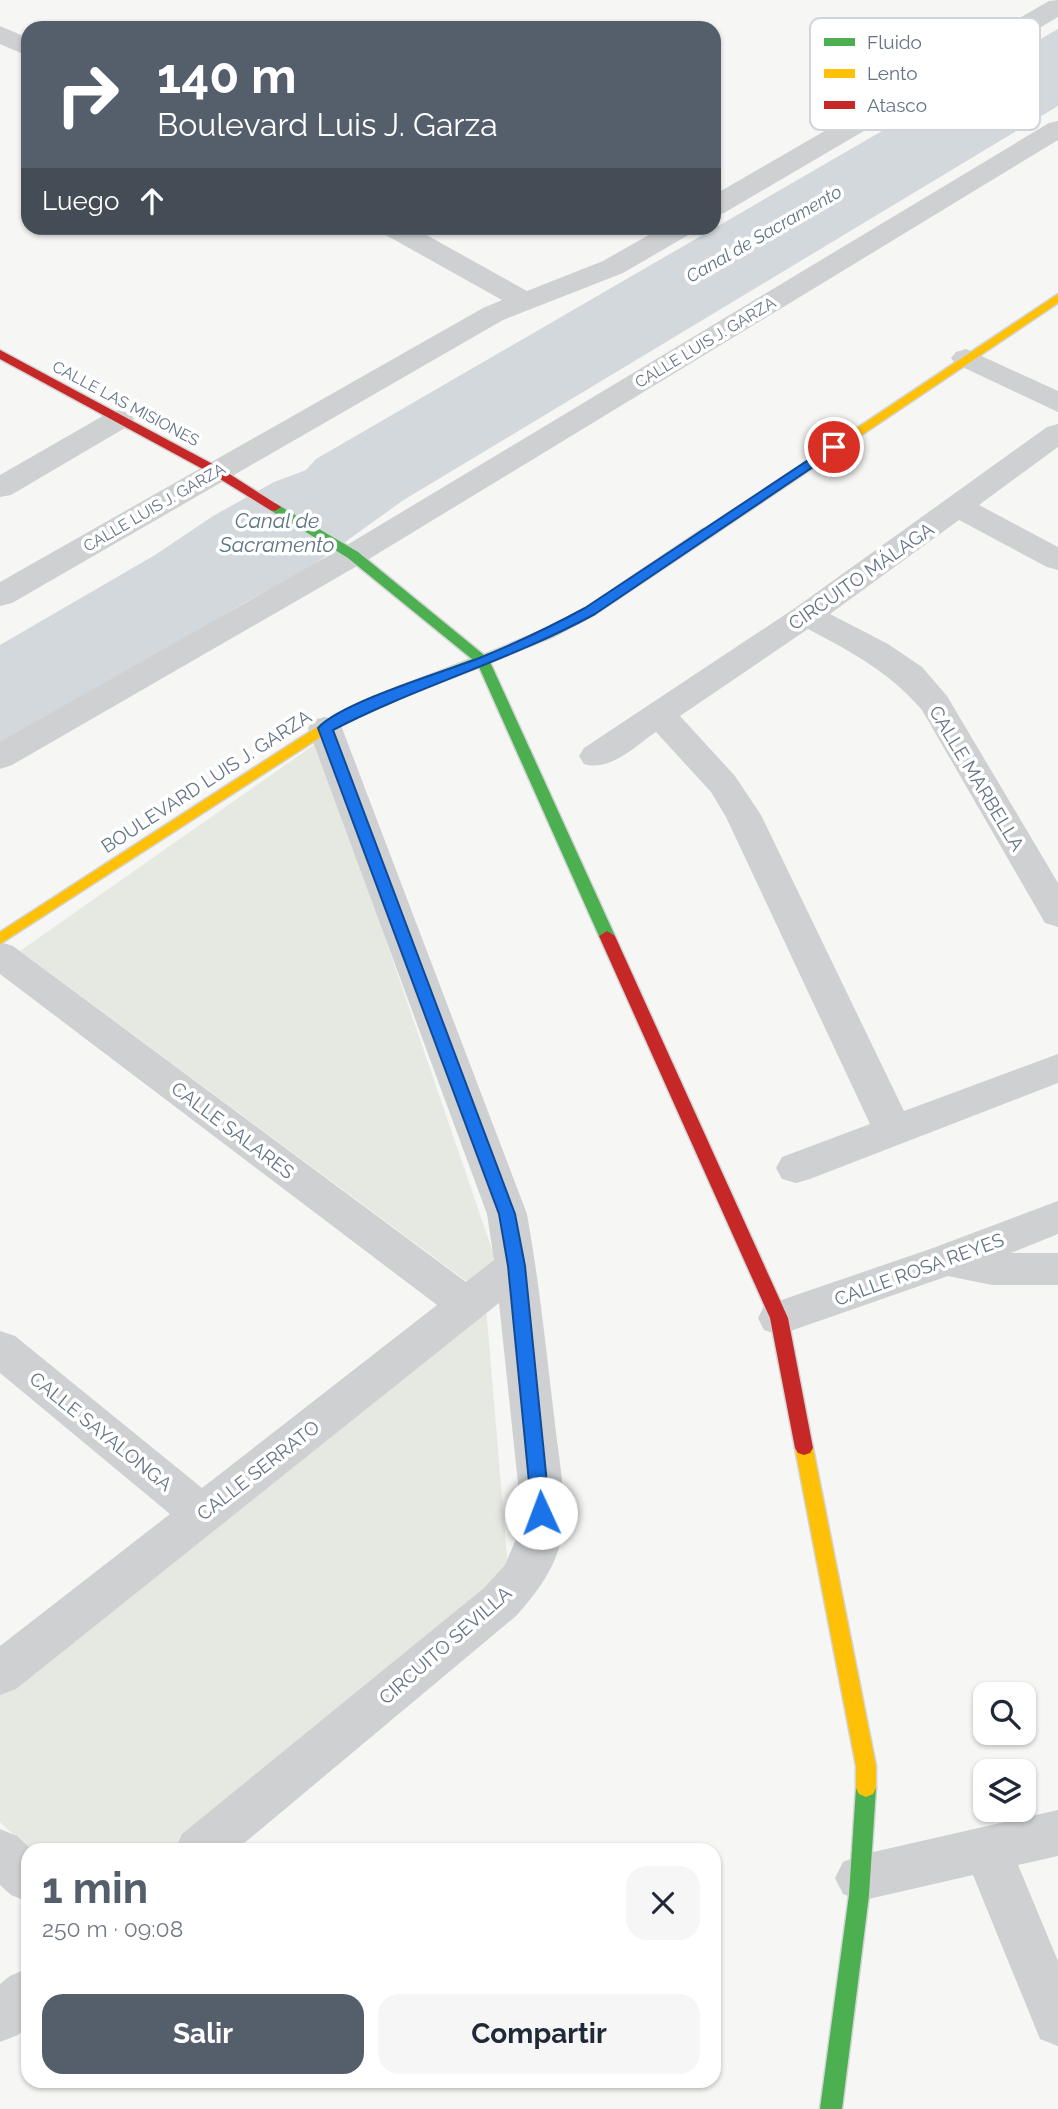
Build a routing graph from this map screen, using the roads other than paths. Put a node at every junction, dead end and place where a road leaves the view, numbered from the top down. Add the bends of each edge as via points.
1 (1058, 6) edge
2 (1038, 18) edge
3 (0, 34) edge
4 (21, 44) edge
5 (1058, 129) edge
6 (847, 130) edge
7 (721, 204) edge
8 (407, 235) edge
9 (668, 235) edge
10 (1058, 298) edge
11 (524, 300) junction
12 (0, 354) edge
13 (966, 358) junction
14 (1058, 403) edge
15 (119, 419) junction
16 (1058, 432) edge
17 (226, 477) junction
18 (0, 488) edge
19 (958, 507) junction
20 (346, 550) junction
21 (1058, 560) edge
22 (0, 596) edge
23 (807, 615) junction
24 (483, 661) junction
25 (660, 716) junction
26 (325, 728) junction
27 (596, 756) dead end
28 (0, 757) edge
29 (1058, 914) edge
30 (0, 940) edge
31 (0, 955) edge
32 (1058, 1068) edge
33 (893, 1130) junction
34 (796, 1168) dead end
35 (1058, 1217) edge
36 (948, 1260) junction
37 (516, 1266) junction
38 (1058, 1269) edge
39 (467, 1305) junction
40 (779, 1318) junction
41 (0, 1348) edge
42 (202, 1514) junction
43 (0, 1674) edge
44 (1058, 1833) edge
45 (208, 1843) edge
46 (987, 1850) junction
47 (0, 1852) edge
48 (21, 1872) edge
49 (860, 1878) junction
50 (21, 1999) edge
51 (0, 2017) edge
52 (1058, 2021) edge
53 (831, 2109) edge

1 - 2 street
3 - 4 street
5 - 20 street, CALLE LUIS J. GARZA
6 - 7 street
8 - 11 street
9 - 11 street, CALLE LUIS J. GARZA via 613,267
10 - 13 street
11 - 17 street, CALLE LUIS J. GARZA via 493,314
12 - 15 street, CALLE LAS MISIONES
13 - 14 street
13 - 24 street via 590,611
15 - 17 street, CALLE LAS MISIONES
15 - 18 street
16 - 19 street, CIRCUITO MÁLAGA
17 - 20 street, CALLE LAS MISIONES
17 - 22 street, CALLE LUIS J. GARZA
19 - 21 street
19 - 23 street, CIRCUITO MÁLAGA
20 - 24 street, CALLE LAS MISIONES
20 - 28 street, CALLE LUIS J. GARZA
23 - 25 street, CIRCUITO MÁLAGA
23 - 29 street, CALLE MARBELLA via 876,652 909,675 935,704
24 - 26 street, BOULEVARD LUIS J. GARZA via 383,698
24 - 40 street
25 - 27 street, CIRCUITO MÁLAGA
25 - 33 street via 723,784 743,815
26 - 30 street, BOULEVARD LUIS J. GARZA
26 - 37 street, CIRCUITO SEVILLA via 507,1214
31 - 39 street, CALLE SALARES
32 - 33 street
33 - 34 street
35 - 36 street, CALLE ROSA REYES
36 - 38 street via 992,1269
36 - 40 street, CALLE ROSA REYES
37 - 39 street, CALLE SERRATO
37 - 45 street, CIRCUITO SEVILLA via 541,1493 540,1534 521,1579 500,1602
39 - 42 street, CALLE SERRATO
40 - 49 street via 866,1766
41 - 42 street, CALLE SAYALONGA
42 - 43 street, CALLE SERRATO
44 - 46 street
46 - 49 street
46 - 52 street
47 - 48 street
49 - 53 street
50 - 51 street

